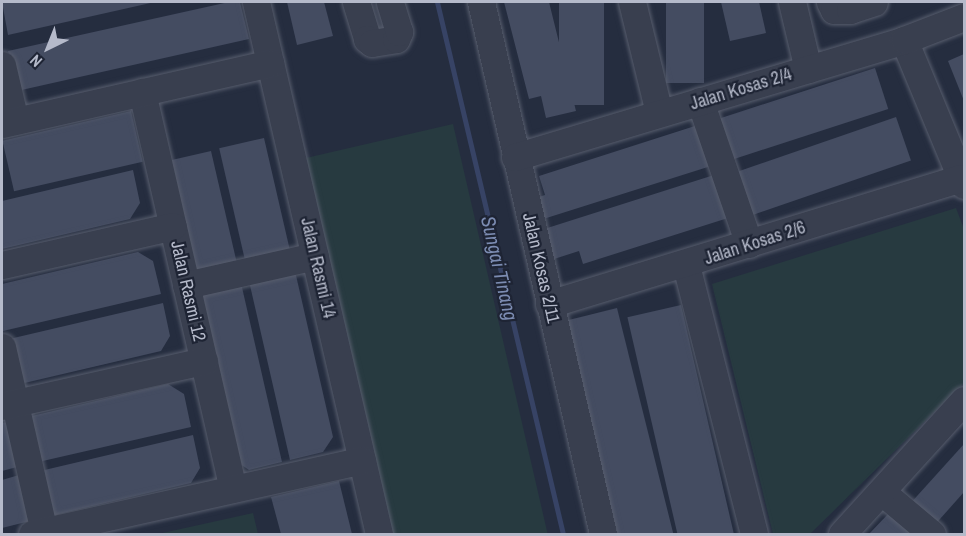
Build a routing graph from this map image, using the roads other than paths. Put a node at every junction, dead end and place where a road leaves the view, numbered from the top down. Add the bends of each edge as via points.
1 (256, 2) edge
2 (357, 2) edge
3 (390, 2) edge
4 (481, 2) edge
5 (632, 2) edge
6 (792, 2) edge
7 (830, 2) edge
8 (874, 2) edge
9 (964, 16) edge
10 (904, 40) junction
11 (270, 63) junction
12 (2, 65) edge
13 (808, 69) junction
14 (142, 92) junction
15 (700, 101) junction
16 (659, 113) junction
17 (8, 122) edge
18 (515, 157) junction
19 (963, 181) edge
20 (173, 226) junction
21 (749, 244) junction
22 (315, 256) junction
23 (2, 265) edge
24 (686, 265) junction
25 (186, 285) junction
26 (549, 304) junction
27 (2, 347) edge
28 (204, 361) junction
29 (964, 400) edge
30 (8, 405) edge
31 (362, 460) junction
32 (233, 489) junction
33 (882, 492) junction
34 (38, 533) edge
35 (379, 534) edge
36 (603, 534) edge
37 (754, 534) edge
38 (842, 534) edge
39 (932, 534) edge

1 - 11 street, Jalan Rasmi 14
2 - 3 street via 367,39 372,43 396,39 399,32
4 - 18 street, Jalan Kosas 2/11
5 - 16 street
6 - 13 street
7 - 8 street via 834,10 850,10
9 - 10 street, Jalan Kosas 2/4
10 - 13 street, Jalan Kosas 2/4
10 - 19 street
11 - 14 street
11 - 22 street, Jalan Rasmi 14
12 - 17 street
13 - 15 street, Jalan Kosas 2/4
14 - 17 street
14 - 20 street, Jalan Rasmi 12
15 - 16 street, Jalan Kosas 2/4
15 - 21 street
16 - 18 street, Jalan Kosas 2/4
18 - 26 street, Jalan Kosas 2/11
19 - 21 street, Jalan Kosas 2/6
20 - 23 street
20 - 25 street, Jalan Rasmi 12
21 - 24 street, Jalan Kosas 2/6
22 - 25 street
22 - 31 street, Jalan Rasmi 14
24 - 26 street, Jalan Kosas 2/6
24 - 37 street
25 - 28 street, Jalan Rasmi 12
26 - 36 street, Jalan Kosas 2/11
27 - 30 street
28 - 30 street
28 - 32 street, Jalan Rasmi 12
29 - 33 street
30 - 34 street
31 - 32 street
31 - 35 street, Jalan Rasmi 14
32 - 34 street
33 - 38 street
33 - 39 street

